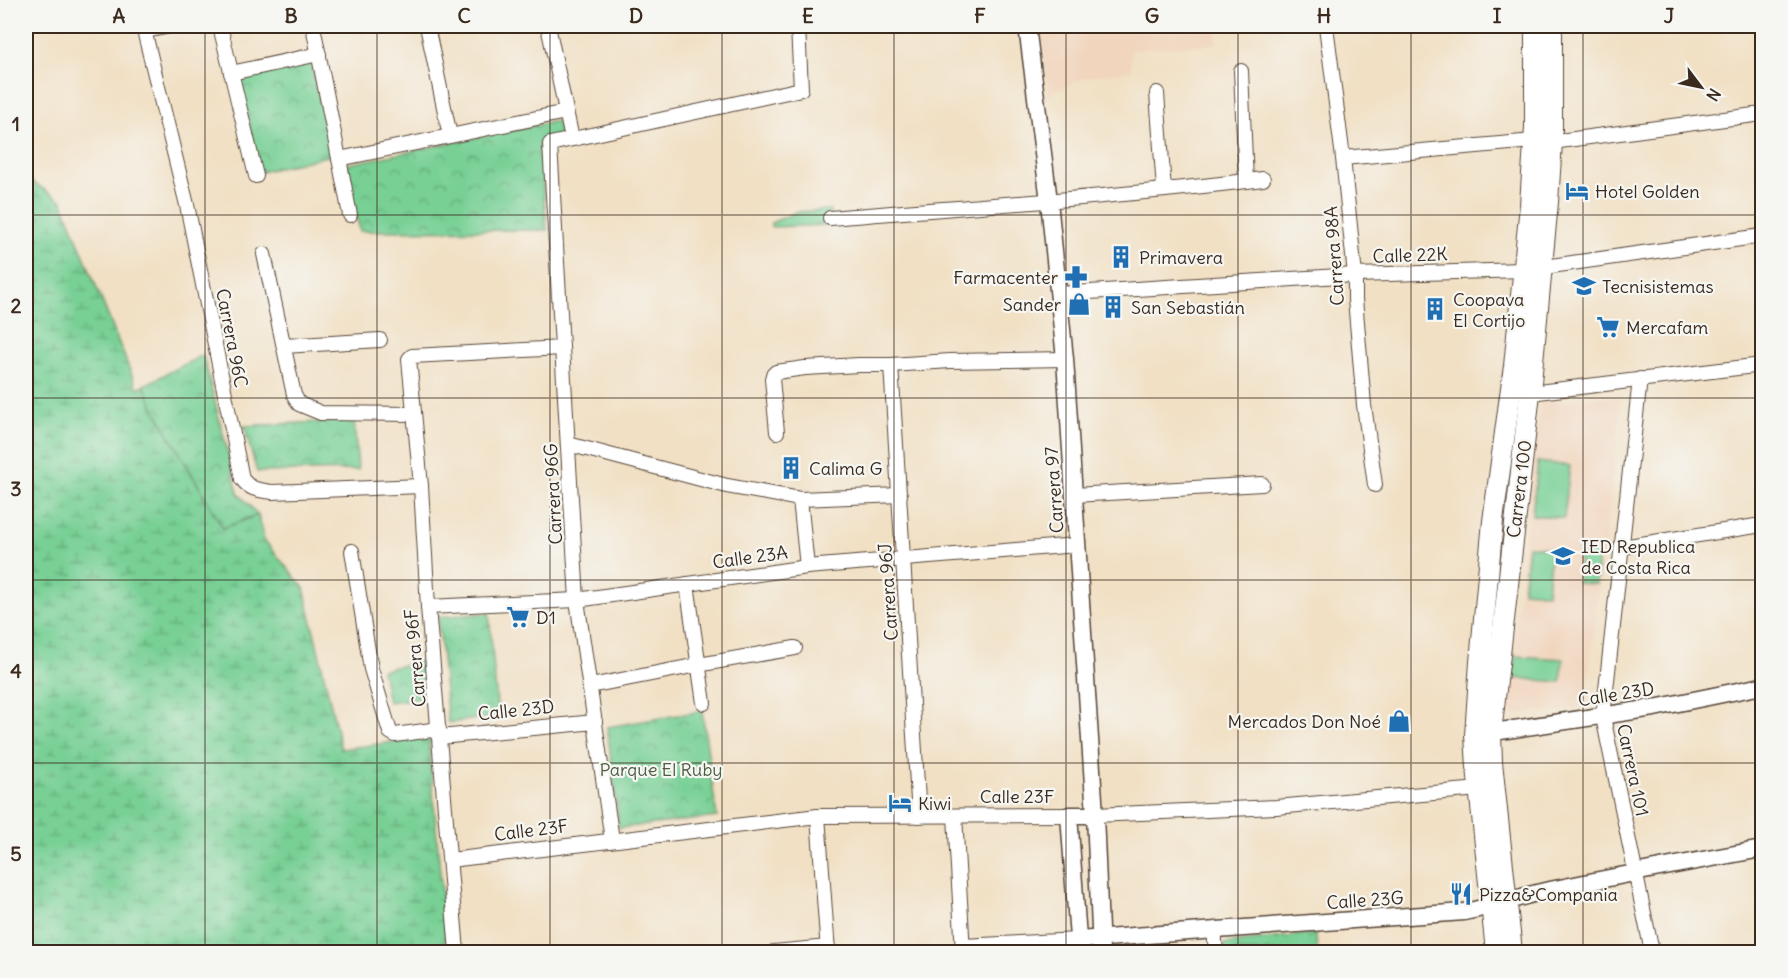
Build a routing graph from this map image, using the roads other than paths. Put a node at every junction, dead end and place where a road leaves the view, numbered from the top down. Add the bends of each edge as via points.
1 (171, 26) edge
2 (220, 26) edge
3 (314, 26) edge
4 (427, 26) edge
5 (548, 26) edge
6 (798, 26) edge
7 (1027, 26) edge
8 (1326, 26) edge
9 (1535, 26) edge
10 (1552, 26) edge
11 (144, 28) edge
12 (319, 54) junction
13 (1241, 71) dead end
14 (231, 73) junction
15 (1157, 93) dead end
16 (566, 112) junction
17 (1762, 114) edge
18 (450, 136) junction
19 (572, 139) junction
20 (1543, 142) junction
21 (1344, 158) junction
22 (339, 159) junction
23 (256, 176) dead end
24 (1263, 179) dead end
25 (1246, 181) junction
26 (1164, 190) junction
27 (1049, 201) junction
28 (350, 215) dead end
29 (830, 218) dead end
30 (1762, 236) edge
31 (264, 254) dead end
32 (1533, 269) junction
33 (1355, 275) junction
34 (1058, 294) junction
35 (380, 340) dead end
36 (284, 346) junction
37 (562, 348) junction
38 (1065, 359) junction
39 (891, 365) junction
40 (1762, 365) edge
41 (1640, 379) junction
42 (1530, 393) junction
43 (414, 414) junction
44 (777, 432) dead end
45 (568, 444) junction
46 (1262, 484) dead end
47 (1375, 484) dead end
48 (421, 486) junction
49 (900, 495) junction
50 (1074, 495) junction
51 (800, 499) junction
52 (1762, 525) edge
53 (1077, 545) junction
54 (1622, 547) junction
55 (352, 551) dead end
56 (904, 559) junction
57 (807, 567) junction
58 (687, 584) junction
59 (577, 600) junction
60 (428, 607) junction
61 (795, 648) dead end
62 (698, 665) junction
63 (590, 686) junction
64 (1762, 686) edge
65 (704, 703) dead end
66 (1603, 717) junction
67 (595, 722) junction
68 (440, 733) junction
69 (1483, 734) junction
70 (1479, 789) junction
71 (1069, 815) junction
72 (1095, 815) junction
73 (818, 816) junction
74 (919, 816) junction
75 (955, 816) junction
76 (612, 840) junction
77 (1762, 849) edge
78 (450, 860) junction
79 (1636, 872) junction
80 (1499, 903) junction
81 (1214, 930) junction
82 (1078, 946) edge
83 (1101, 946) edge
84 (963, 949) edge
85 (828, 950) edge
86 (457, 952) edge
87 (774, 952) edge
88 (1216, 952) edge
89 (1496, 952) edge
90 (1512, 952) edge
91 (1652, 952) edge

1 - 11 street
2 - 14 street
3 - 12 street
4 - 18 street
5 - 16 street
6 - 19 street via 801,89
7 - 27 street, Carrera 97
8 - 21 street, Carrera 98A
9 - 20 main road, Carrera 100
10 - 20 main road, Carrera 100
11 - 48 street, Carrera 96C via 187,205 242,479 254,490 272,492
12 - 14 street
12 - 22 street
13 - 25 street
14 - 23 street
15 - 26 street
16 - 18 street
16 - 19 street
17 - 20 street
18 - 22 street
19 - 37 street, Carrera 96G via 550,144
20 - 21 street
20 - 32 main road, Carrera 100
21 - 33 street, Carrera 98A
22 - 28 street
24 - 25 street
25 - 26 street
26 - 27 street
27 - 29 street
27 - 34 street, Carrera 97
30 - 32 street, Calle 22K
31 - 36 street
32 - 33 street, Calle 22K
32 - 42 main road, Carrera 100
32 - 69 main road, Carrera 100 via 1514,366 1493,520 1480,662
33 - 34 street, Calle 22K
33 - 47 street, Carrera 98A via 1364,405
34 - 38 street, Carrera 97
35 - 36 street
36 - 43 street via 299,404 321,413
37 - 43 street, Carrera 96F via 412,356 409,359
37 - 45 street, Carrera 96G
38 - 39 street
38 - 50 street, Carrera 97
39 - 44 street via 776,372 772,379
39 - 49 street, Carrera 96J
40 - 41 street
41 - 42 street
41 - 54 street, Carrera 101
42 - 69 main road, Carrera 100
43 - 48 street, Carrera 96F
45 - 51 street via 727,486
45 - 59 street, Carrera 96G
46 - 50 street
48 - 60 street, Carrera 96F
49 - 51 street
49 - 56 street, Carrera 96J
50 - 53 street, Carrera 97
51 - 57 street
52 - 54 street
53 - 56 street, Calle 23A
53 - 72 street, Carrera 97
54 - 66 street, Carrera 101
55 - 68 street, Calle 23D via 371,669 390,732
56 - 57 street, Calle 23A
56 - 74 street, Carrera 96J
57 - 58 street, Calle 23A
58 - 59 street, Calle 23A
58 - 62 street
59 - 60 street, Calle 23A
59 - 63 street, Carrera 96G
60 - 68 street, Carrera 96F
61 - 62 street
62 - 63 street
62 - 65 street
63 - 67 street, Carrera 96G
64 - 66 street, Calle 23D
66 - 69 street, Calle 23D
66 - 79 street, Carrera 101
67 - 68 street, Calle 23D
67 - 76 street, Carrera 96G
68 - 78 street, Carrera 96F
69 - 70 main road, Carrera 100
69 - 80 main road, Carrera 100 via 1492,762
70 - 72 street, Calle 23F via 1276,807
70 - 80 main road, Carrera 100
71 - 72 street, Calle 23F
71 - 75 street, Calle 23F
71 - 82 street
72 - 83 street, Carrera 97
73 - 74 street, Calle 23F
73 - 76 street, Calle 23F
73 - 85 street
74 - 75 street, Calle 23F
75 - 84 street
76 - 78 street, Calle 23F
77 - 79 street, Calle 23G
78 - 86 street, Carrera 96F
79 - 80 street, Calle 23G
79 - 91 street, Carrera 101
80 - 81 street, Calle 23G via 1448,913
80 - 89 main road, Carrera 100
80 - 90 main road, Carrera 100
81 - 83 street, Calle 23G
81 - 88 street
82 - 83 street, Calle 23G
82 - 84 street, Calle 23G
85 - 87 street

